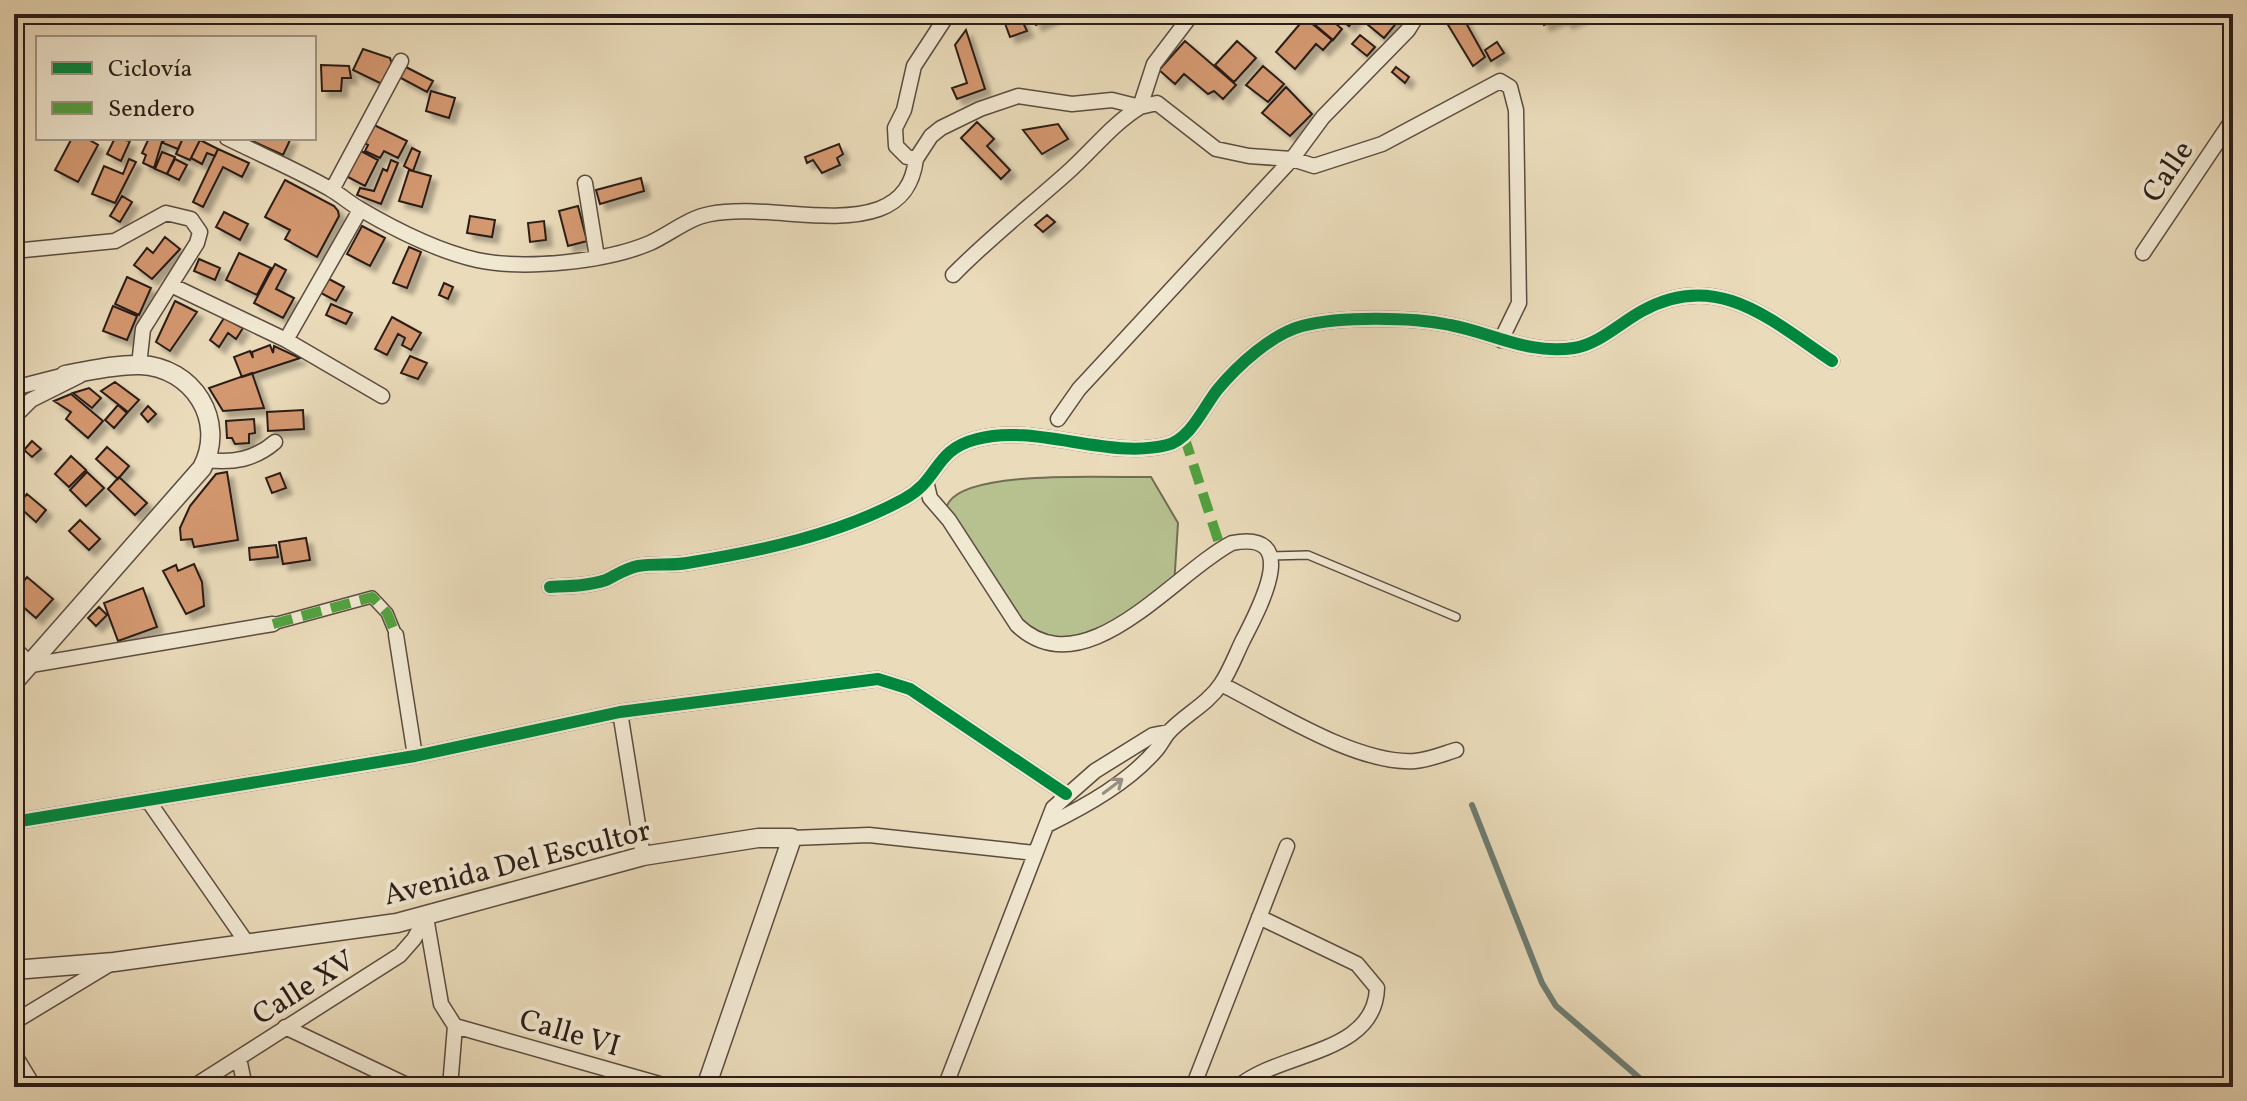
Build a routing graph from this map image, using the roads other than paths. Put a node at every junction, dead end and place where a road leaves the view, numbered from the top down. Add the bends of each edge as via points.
1 (948, 14) edge
2 (1192, 14) edge
3 (1418, 14) edge
4 (401, 61) dead end
5 (1140, 107) junction
6 (2233, 119) edge
7 (231, 140) edge
8 (916, 159) junction
9 (1292, 159) junction
10 (585, 183) dead end
11 (332, 190) junction
12 (360, 210) junction
13 (14, 251) edge
14 (2143, 253) dead end
15 (597, 257) junction
16 (953, 275) dead end
17 (173, 286) junction
18 (286, 340) junction
19 (1501, 340) junction
20 (1832, 361) dead end
21 (139, 365) junction
22 (86, 372) junction
23 (65, 375) joint
24 (14, 388) edge
25 (382, 396) dead end
26 (14, 417) edge
27 (1058, 419) dead end
28 (275, 442) dead end
29 (206, 460) junction
30 (927, 485) junction
31 (1270, 556) junction
32 (550, 587) dead end
33 (1456, 617) dead end
34 (273, 624) joint
35 (396, 635) joint
36 (14, 648) edge
37 (31, 665) junction
38 (14, 682) edge
39 (1221, 684) junction
40 (620, 712) junction
41 (1168, 732) junction
42 (1456, 750) dead end
43 (415, 756) junction
44 (1066, 794) junction
45 (149, 802) junction
46 (14, 822) edge
47 (1047, 825) junction
48 (792, 838) junction
49 (1287, 846) dead end
50 (1035, 853) junction
51 (643, 856) junction
52 (426, 917) junction
53 (1259, 917) junction
54 (247, 943) junction
55 (114, 962) junction
56 (14, 970) edge
57 (14, 1022) edge
58 (455, 1026) junction
59 (285, 1027) junction
60 (14, 1054) edge
61 (239, 1058) junction
62 (34, 1087) edge
63 (193, 1087) edge
64 (245, 1087) edge
65 (411, 1087) edge
66 (450, 1087) edge
67 (670, 1087) edge
68 (706, 1087) edge
69 (945, 1087) edge
70 (1193, 1087) edge
71 (1238, 1087) edge

1 - 8 street via 914,66 895,128 896,146
2 - 5 street via 1158,56
3 - 9 street via 1323,117
4 - 11 street
5 - 8 street via 1112,100 1072,104 1018,96 941,128
5 - 9 street via 1157,103 1216,149
5 - 16 street via 1119,120
6 - 14 street, Calle
7 - 11 street
8 - 15 street via 905,191 876,210 709,214 647,244
9 - 19 street via 1314,166 1382,144 1500,81 1510,87 1516,110 1519,303
9 - 27 street via 1079,389
10 - 15 street
11 - 12 street
12 - 15 street via 480,260 518,264
12 - 18 street
13 - 17 street via 115,241 175,212 191,219 200,232
17 - 18 street
17 - 21 street via 143,329
18 - 25 street
19 - 20 street via 1524,348 1575,348 1644,309 1686,293 1732,300
19 - 30 street via 1449,324 1337,320 1299,326 1247,359 1184,436 1168,445 979,438 948,451
21 - 22 street
21 - 29 street via 177,376 200,397 210,426
22 - 23 street
22 - 26 street via 31,400
23 - 24 street
28 - 29 street via 249,458
29 - 37 street
30 - 31 street via 930,498 1017,625 1031,638 1045,641 1100,636 1129,621 1232,543 1245,540 1263,546
30 - 32 street via 902,501 803,539 681,564 635,566 592,583
31 - 33 lane via 1308,555
31 - 39 street via 1270,587
34 - 35 street via 372,597 387,613
34 - 37 street
35 - 43 street
36 - 37 street
37 - 38 street
39 - 41 street via 1192,716
39 - 42 street via 1382,759 1416,761
40 - 43 street
40 - 44 street via 878,679 910,689
40 - 51 street
41 - 44 street via 1124,752
47 -> 41 street via 1118,783 1157,749
43 - 45 street
44 - 47 street
45 - 46 street
45 - 54 street
47 - 50 street
48 - 50 street, Avenida Del Escultor via 869,835
48 - 51 street, Avenida Del Escultor via 758,838
48 - 68 street
49 - 53 street
50 - 69 street
51 - 52 street, Avenida Del Escultor
52 - 54 street, Avenida Del Escultor
52 - 58 street via 441,1004
52 - 59 street, Calle XV via 400,955
53 - 70 street
53 - 71 street via 1357,964 1377,988 1376,1005 1357,1032 1328,1048 1279,1062
54 - 55 street, Avenida Del Escultor
55 - 56 street, Avenida Del Escultor
55 - 57 street
58 - 66 street
58 - 67 street, Calle VI
59 - 61 street, Calle XV
59 - 65 street
60 - 62 street
61 - 63 street, Calle XV
61 - 64 street

